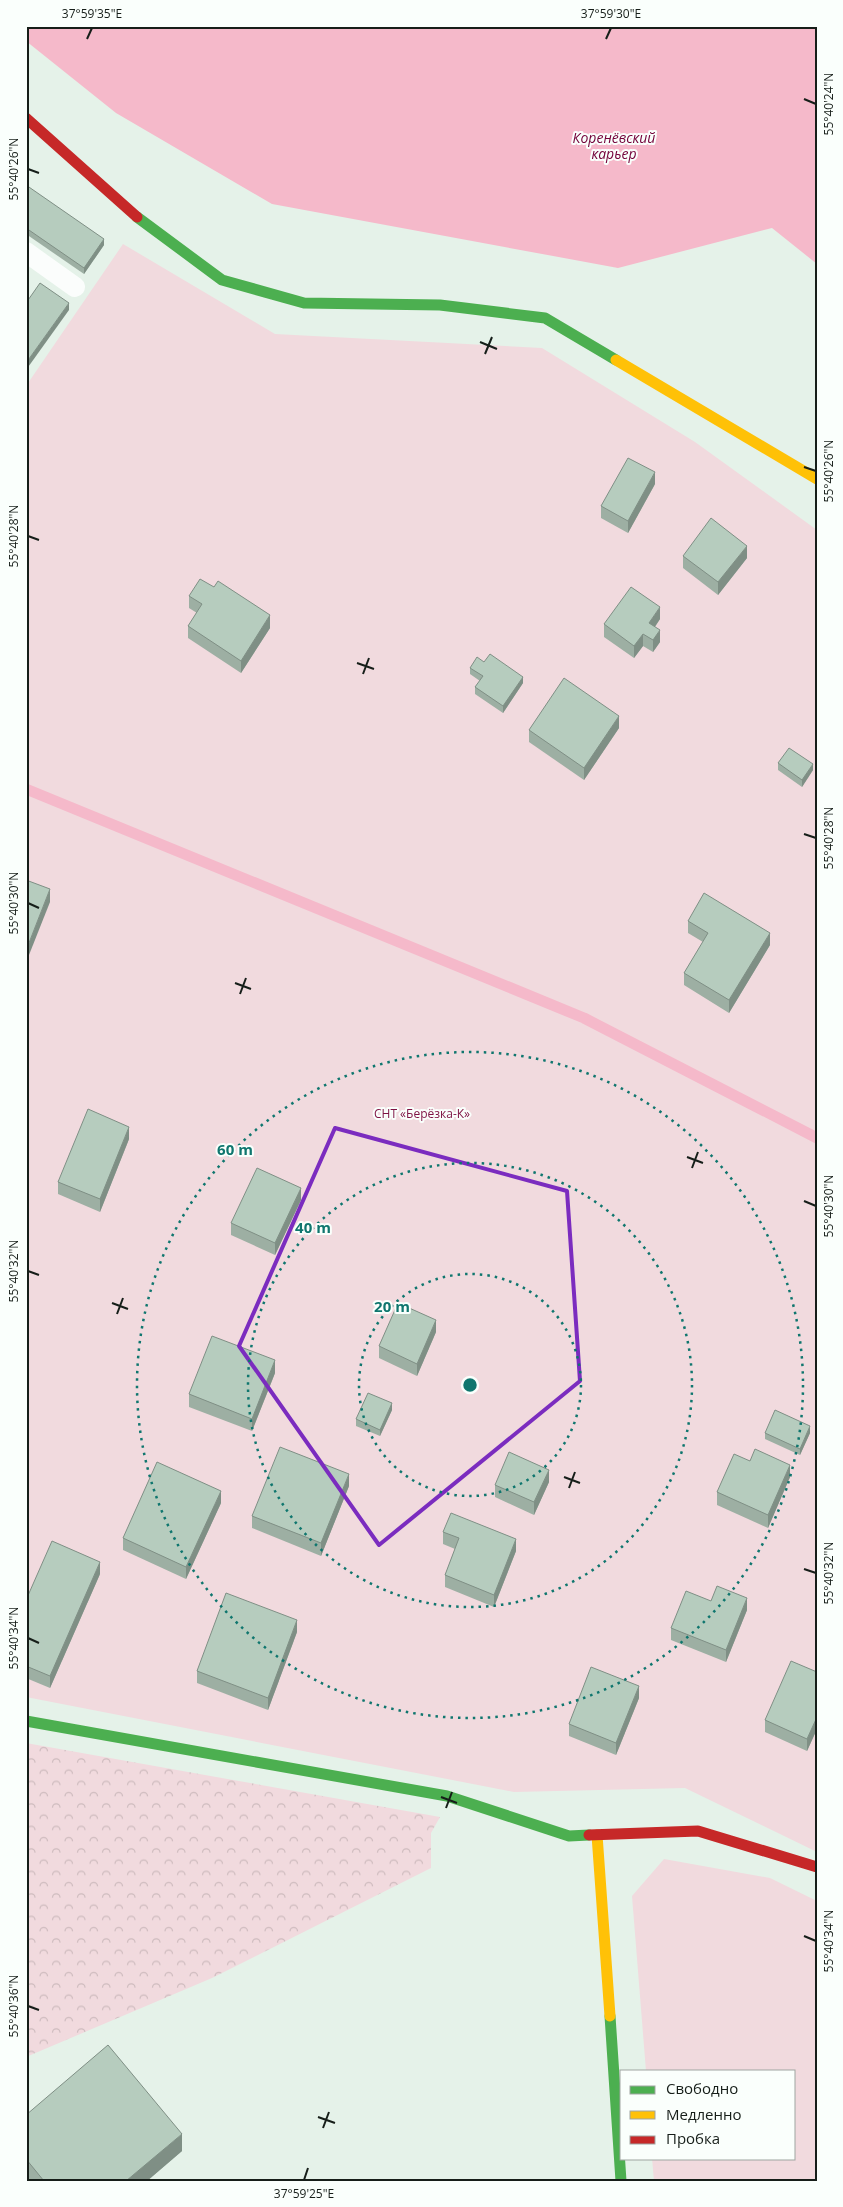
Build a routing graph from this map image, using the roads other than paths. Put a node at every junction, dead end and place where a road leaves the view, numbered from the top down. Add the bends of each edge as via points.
1 (26, 118) edge
2 (26, 252) edge
3 (75, 287) dead end
4 (817, 479) edge
5 (26, 1721) edge
6 (597, 1835) junction
7 (817, 1867) edge
8 (621, 2181) edge

1 - 4 street via 128,210 222,280 304,303 440,304 544,318
2 - 3 lane
5 - 6 street via 447,1796 569,1836
6 - 7 street via 698,1830
6 - 8 street

